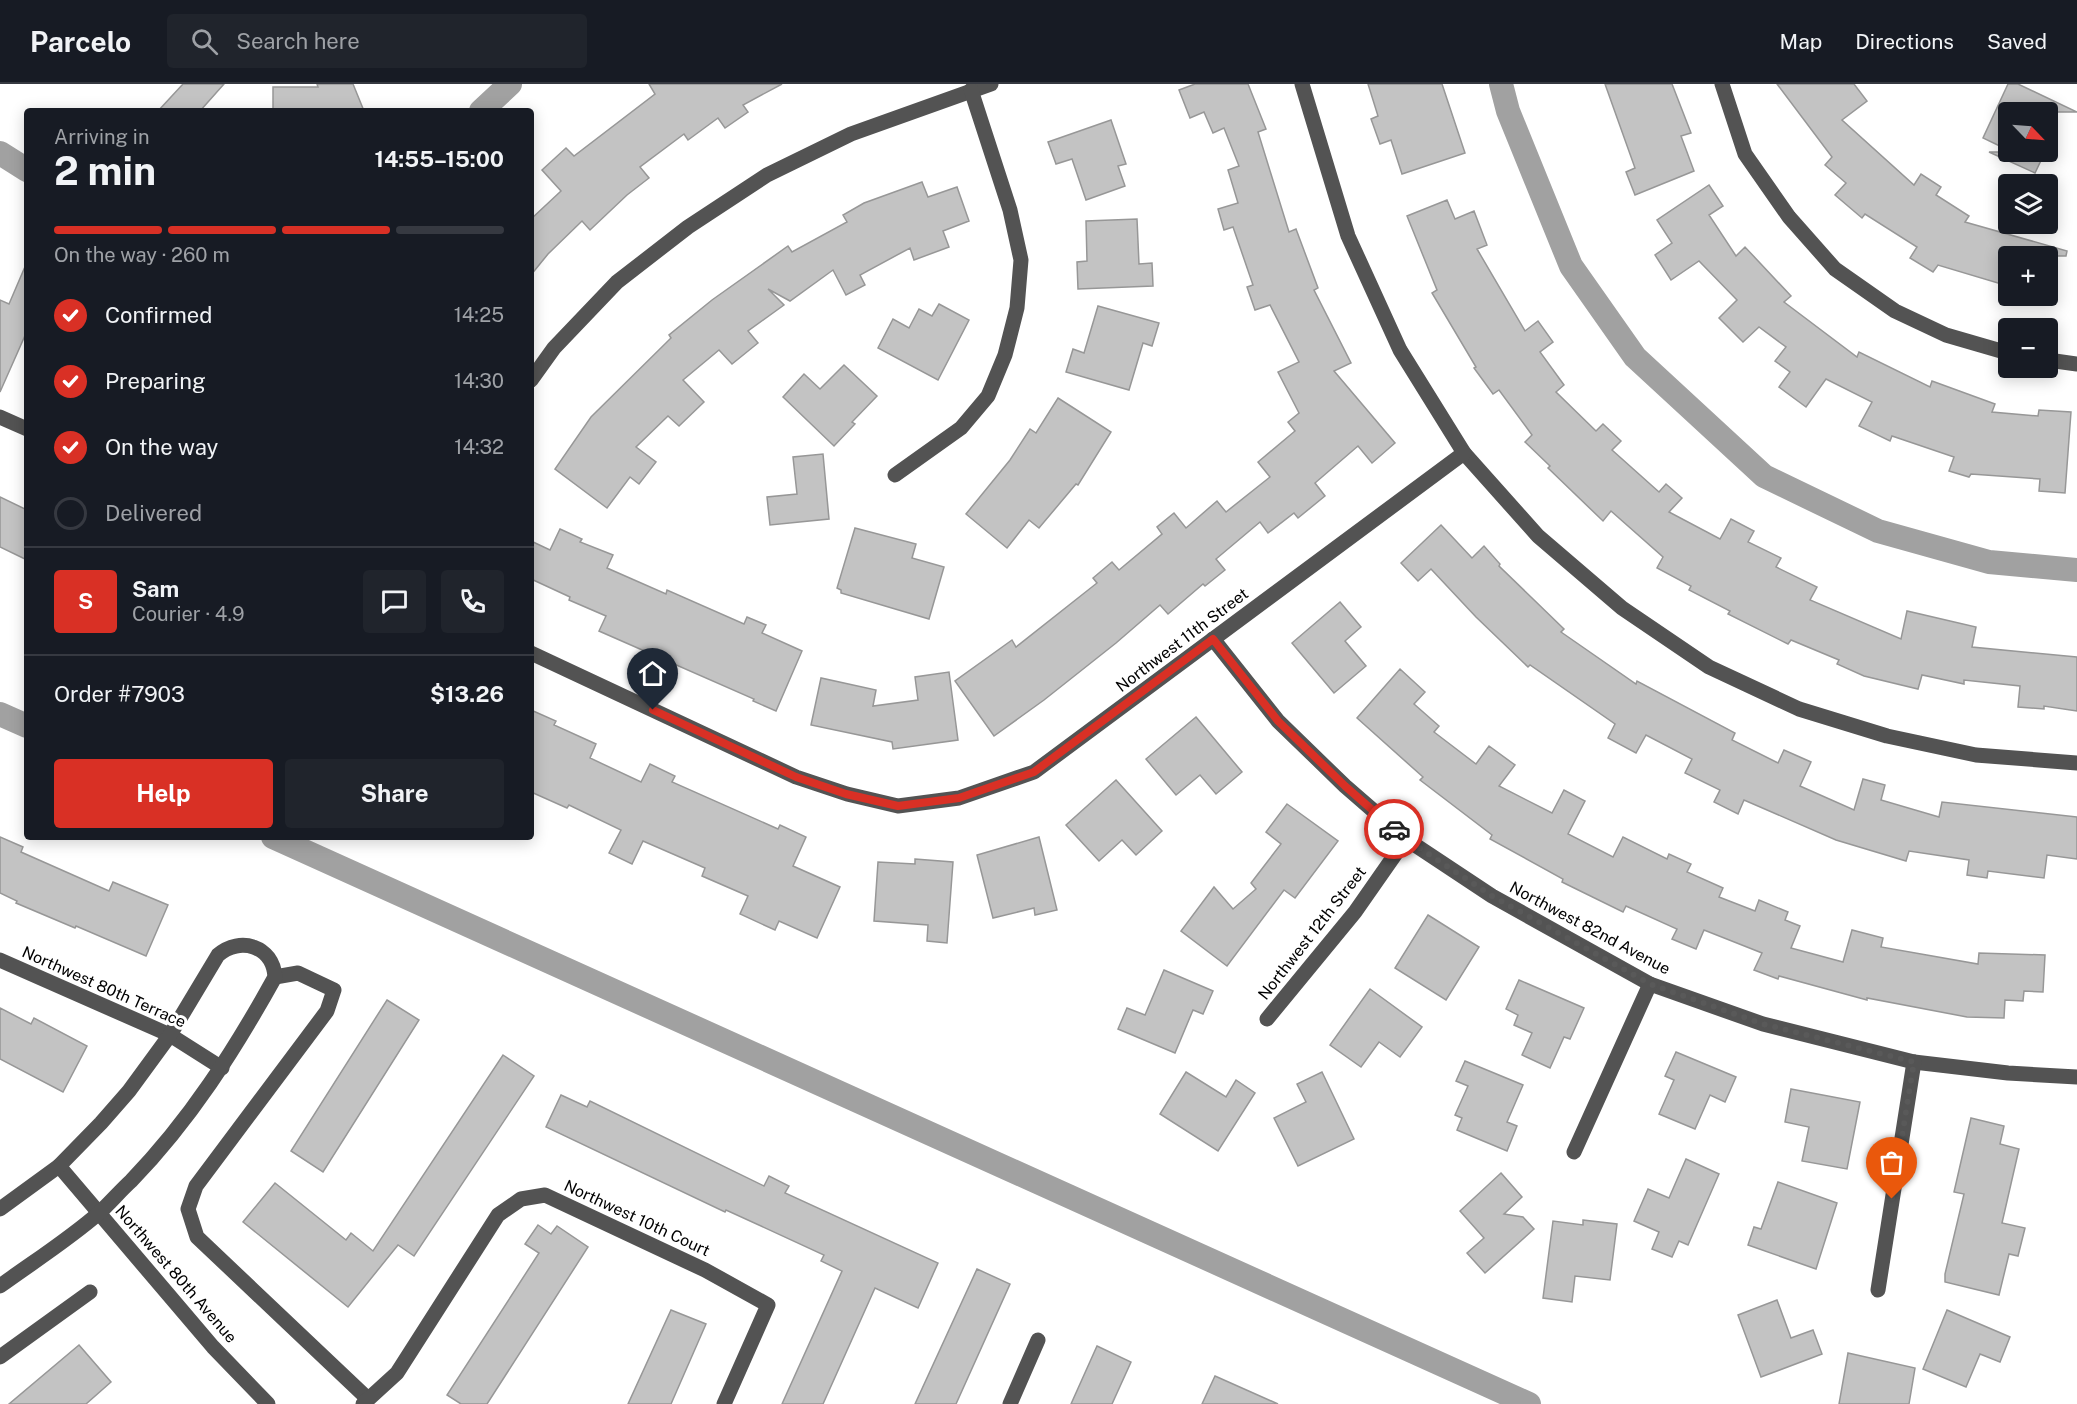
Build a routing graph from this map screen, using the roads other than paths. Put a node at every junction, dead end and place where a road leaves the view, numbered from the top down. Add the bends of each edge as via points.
1 (991, 84) edge
2 (1302, 84) edge
3 (1722, 84) edge
4 (970, 90) junction
5 (1998, 350) edge
6 (2058, 361) edge
7 (2077, 364) edge
8 (534, 376) edge
9 (0, 417) edge
10 (24, 428) edge
11 (1464, 453) junction
12 (895, 475) dead end
13 (1213, 639) junction
14 (534, 654) edge
15 (2077, 763) edge
16 (1406, 839) junction
17 (0, 960) edge
18 (275, 977) junction
19 (1650, 984) junction
20 (1267, 1019) dead end
21 (170, 1035) junction
22 (1914, 1062) junction
23 (222, 1068) junction
24 (2077, 1077) edge
25 (1574, 1152) dead end
26 (59, 1166) junction
27 (0, 1209) edge
28 (99, 1213) junction
29 (0, 1286) edge
30 (1878, 1290) dead end
31 (90, 1292) dead end
32 (1038, 1340) dead end
33 (0, 1357) edge
34 (366, 1402) edge
35 (268, 1404) edge
36 (724, 1404) edge
37 (1010, 1404) edge

1 - 4 street
2 - 11 street via 1348,236 1400,350
3 - 5 street via 1745,154 1789,217 1835,269 1895,311 1946,335
4 - 8 street via 851,134 767,175 688,227 617,282 554,348
4 - 12 street via 1010,210 1021,260 1017,308 1005,355 988,396 961,428
6 - 7 street
9 - 10 street
11 - 13 street, Northwest 11th Street
11 - 15 street via 1538,536 1622,608 1709,667 1799,709 1887,736 1976,755
13 - 14 street, Northwest 11th Street via 1034,772 959,798 898,806 796,777
13 - 16 street, Northwest 82nd Avenue via 1278,721
16 - 19 street, Northwest 82nd Avenue via 1492,896
16 - 20 street, Northwest 12th Street via 1355,912
17 - 21 street, Northwest 80th Terrace
18 - 21 street via 272,962 261,952 247,945 227,947
18 - 23 street
18 - 34 street, Northwest 10th Court via 298,973 334,990 327,1011 196,1186 188,1209 197,1237
19 - 22 street, Northwest 82nd Avenue via 1763,1024
19 - 25 street
21 - 23 street, Northwest 80th Terrace
21 - 26 street via 129,1091
22 - 24 street, Northwest 82nd Avenue
22 - 30 street
23 - 28 street via 167,1142
26 - 27 street
26 - 28 street, Northwest 80th Avenue
28 - 29 street
28 - 35 street, Northwest 80th Avenue via 213,1347
31 - 33 street
32 - 37 street
34 - 36 street, Northwest 10th Court via 397,1373 498,1215 521,1199 545,1195 705,1270 768,1305

